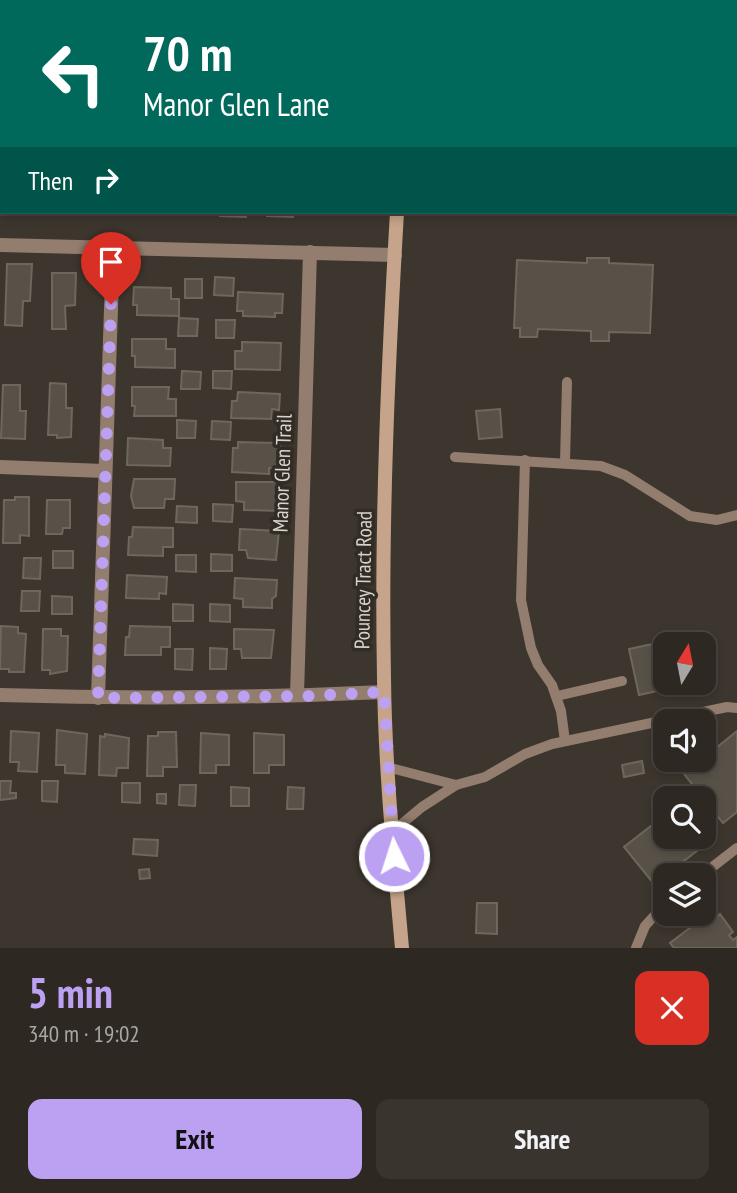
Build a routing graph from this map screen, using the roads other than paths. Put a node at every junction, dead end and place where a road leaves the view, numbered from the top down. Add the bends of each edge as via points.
1 (397, 214) edge
2 (0, 245) edge
3 (113, 249) junction
4 (310, 252) junction
5 (395, 255) junction
6 (567, 382) dead end
7 (454, 457) dead end
8 (525, 460) junction
9 (565, 462) junction
10 (0, 467) edge
11 (104, 471) junction
12 (737, 515) edge
13 (622, 681) dead end
14 (384, 692) junction
15 (0, 695) edge
16 (297, 695) junction
17 (557, 696) junction
18 (98, 698) junction
19 (737, 708) edge
20 (565, 741) junction
21 (387, 767) junction
22 (456, 785) junction
23 (392, 832) junction
24 (737, 848) edge
25 (716, 864) edge
26 (653, 917) edge
27 (402, 948) edge
28 (636, 948) edge

1 - 5 main road, Pouncey Tract Road
2 - 3 street
3 - 4 street
3 - 11 street
4 - 5 street
4 - 16 street, Manor Glen Trail
5 - 14 main road, Pouncey Tract Road via 383,540
6 - 9 lane
7 - 8 lane
8 - 9 lane
8 - 17 lane via 523,615 538,665
9 - 12 lane via 613,470 690,516 717,520
10 - 11 street
11 - 18 street
13 - 17 lane
14 - 16 street
14 - 21 main road, Pouncey Tract Road
15 - 18 street
16 - 18 street
17 - 20 lane
19 - 20 lane
20 - 22 lane
21 - 22 lane
21 - 23 main road, Pouncey Tract Road
22 - 23 lane
23 - 27 main road, Pouncey Tract Road
24 - 25 lane
26 - 28 lane

